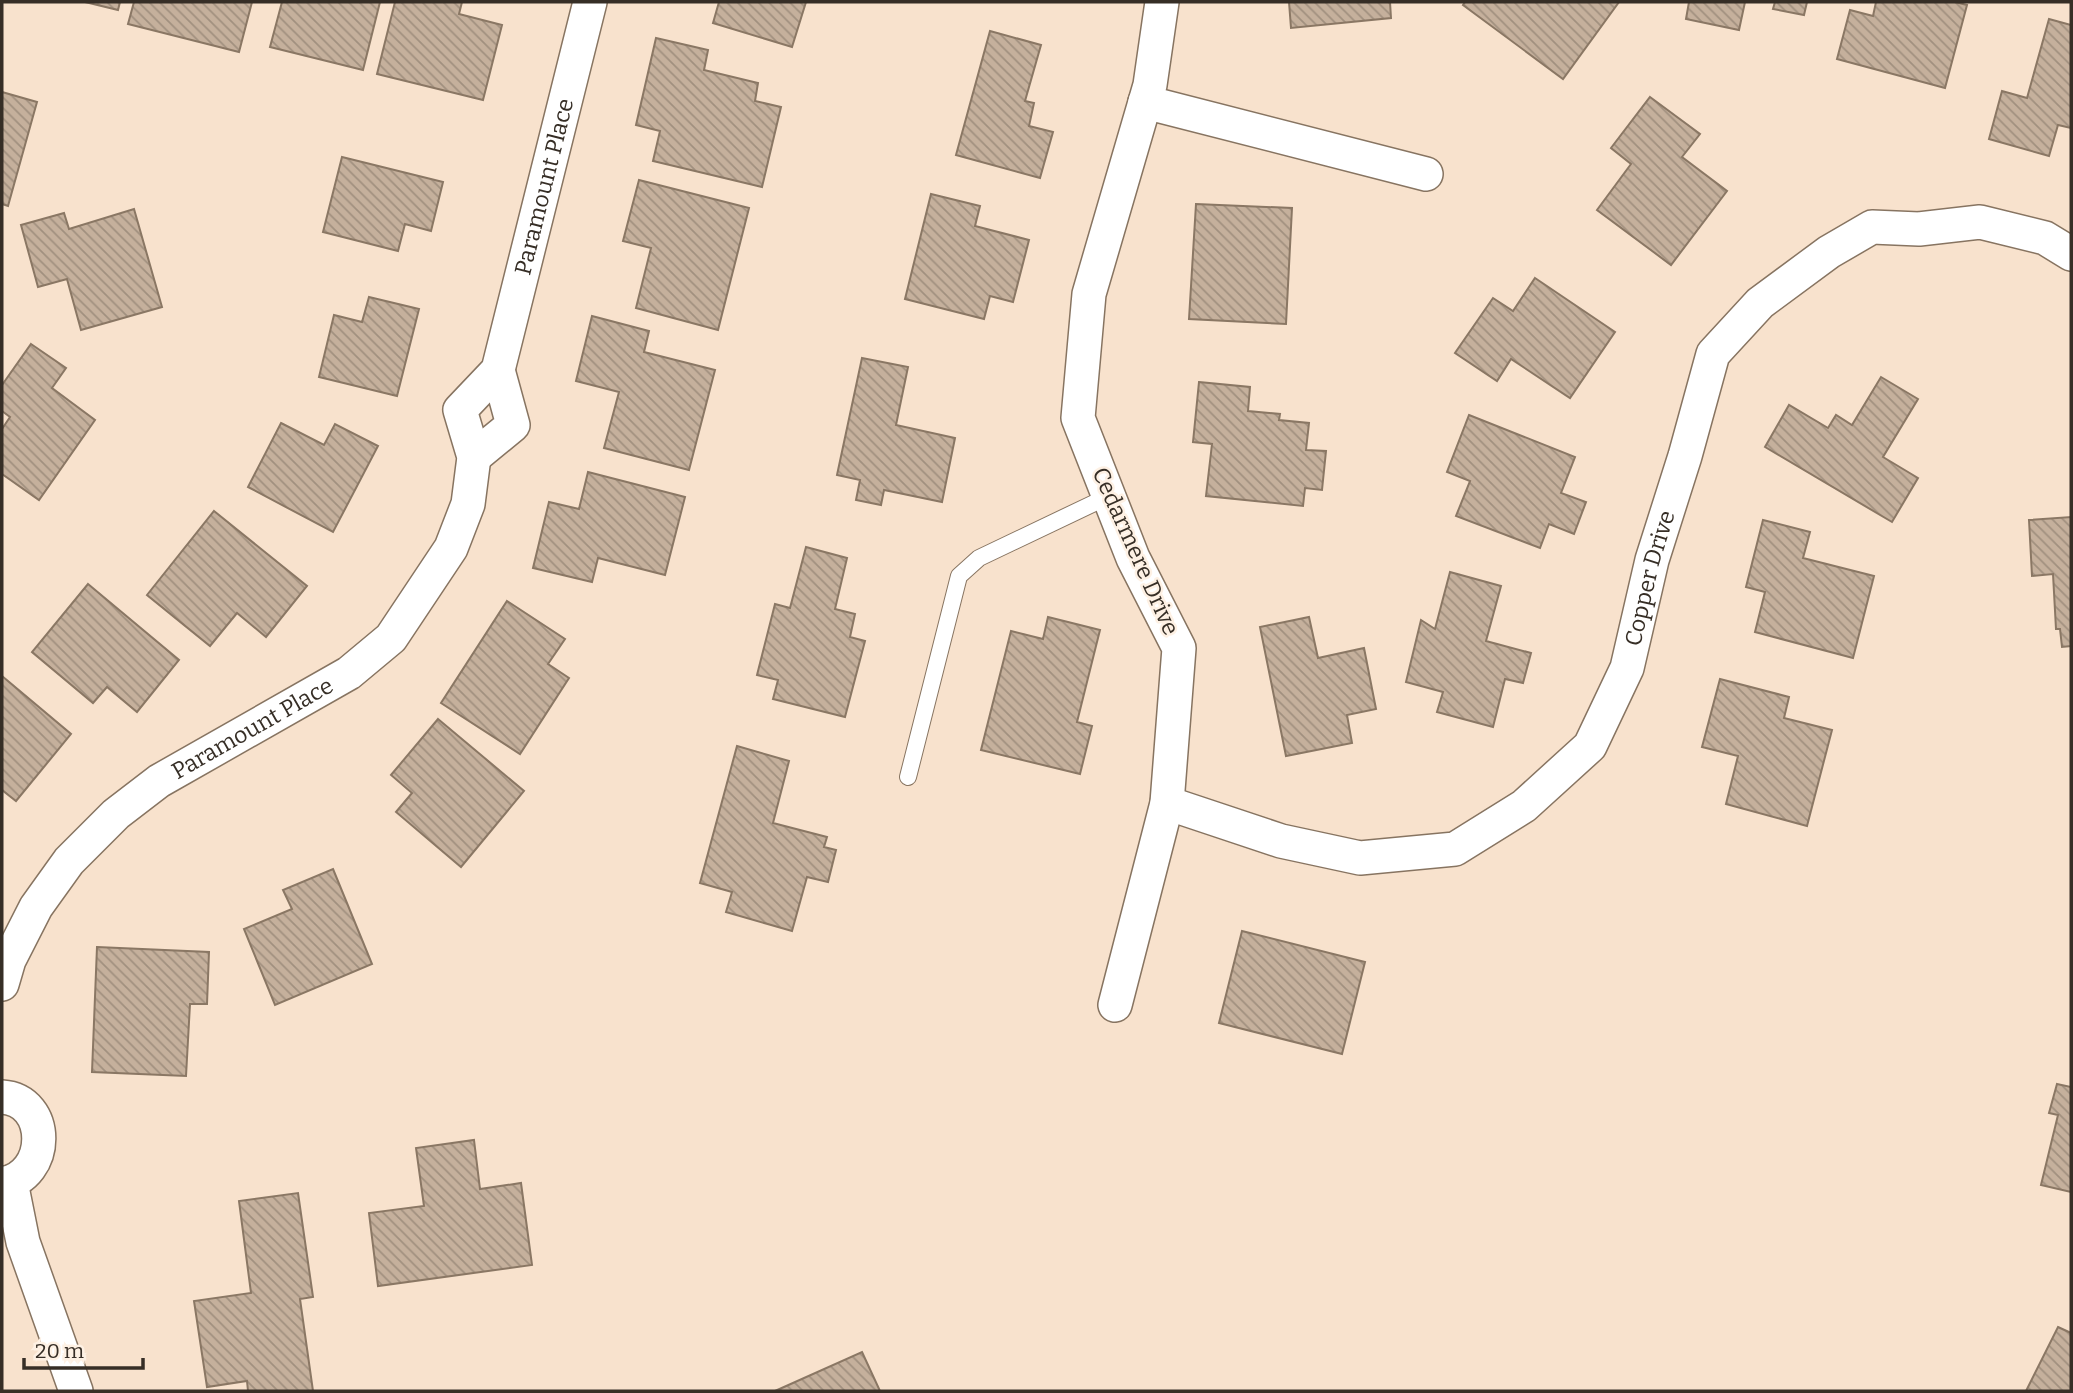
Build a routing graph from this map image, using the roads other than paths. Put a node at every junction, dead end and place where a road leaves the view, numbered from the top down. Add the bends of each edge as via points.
1 (590, 2) edge
2 (1162, 2) edge
3 (1145, 102) junction
4 (1426, 173) dead end
5 (2071, 254) edge
6 (498, 370) junction
7 (474, 457) junction
8 (1109, 496) junction
9 (908, 777) dead end
10 (1167, 803) junction
11 (2, 984) edge
12 (1115, 1005) dead end
13 (2, 1097) edge
14 (6, 1183) edge
15 (76, 1391) edge

1 - 6 street, Paramount Place
2 - 3 street, Cedarmere Drive
3 - 4 street
3 - 8 street, Cedarmere Drive via 1088,307 1078,418
5 - 10 street, Copper Drive via 2045,238 1980,222 1919,229 1872,227 1760,303 1713,354 1652,560 1627,668 1590,746 1524,806 1455,849 1360,858 1281,841
6 - 7 street, Paramount Place via 460,410
6 - 7 street, Paramount Place via 513,425
7 - 11 street, Paramount Place via 468,504 451,548 391,638 349,673 159,781 116,814 69,861 36,907
8 - 9 lane via 979,558 958,576
8 - 10 street, Cedarmere Drive via 1133,558 1179,648
10 - 12 street, Cedarmere Drive
13 - 14 street via 20,1103 32,1114 40,1142 30,1168
14 - 15 street

